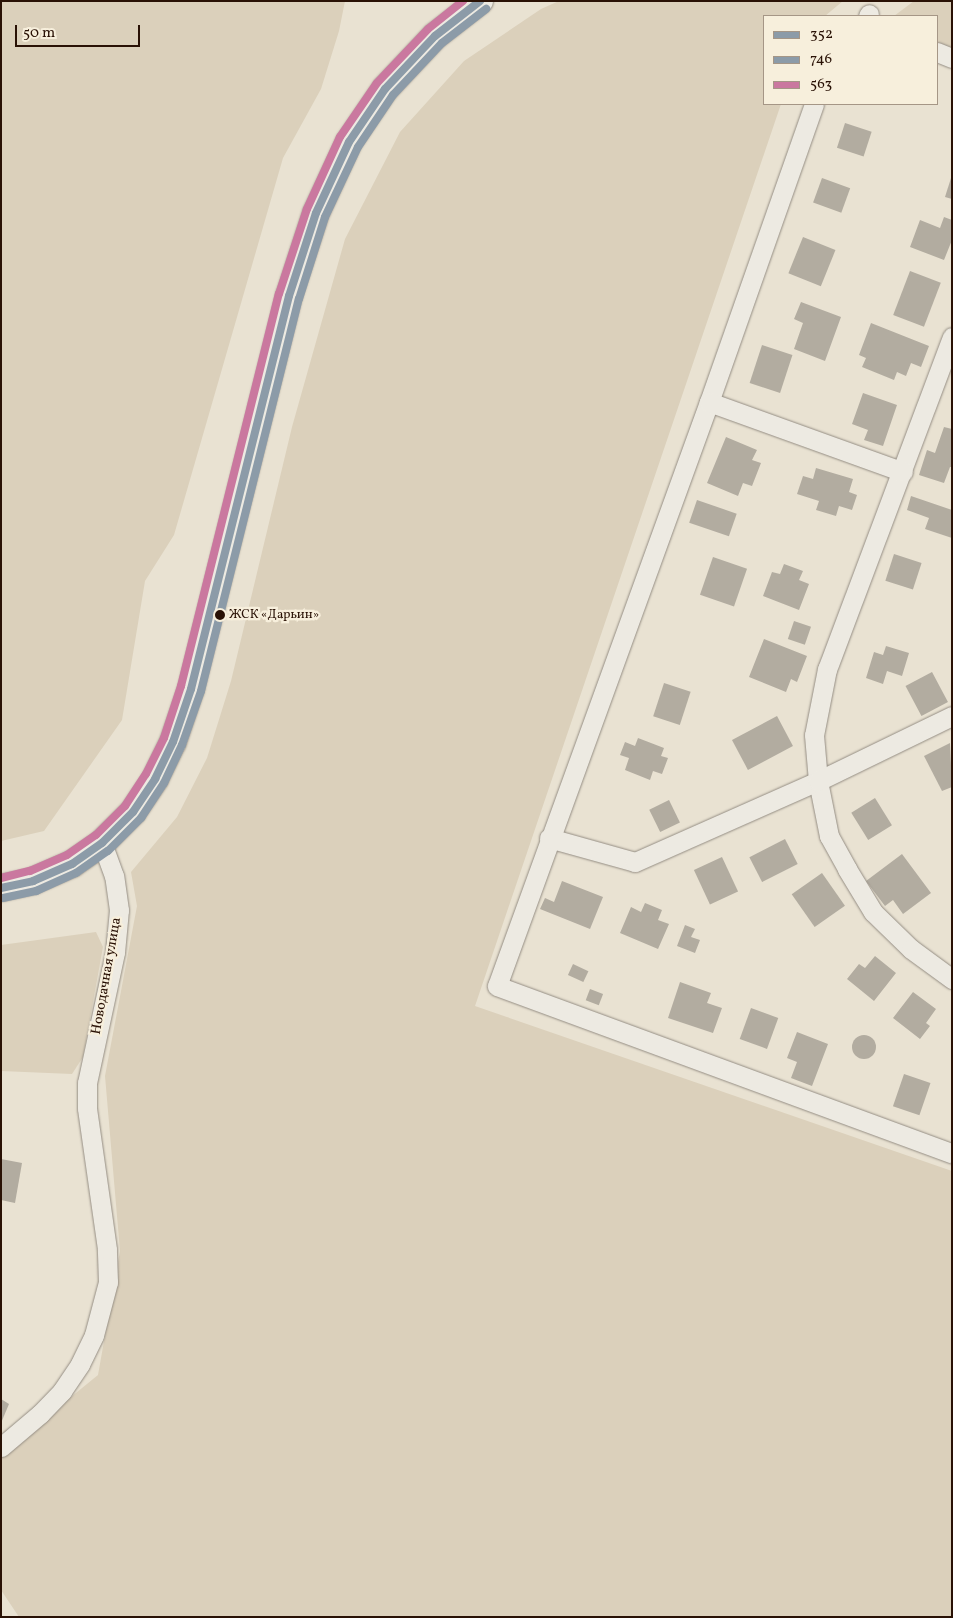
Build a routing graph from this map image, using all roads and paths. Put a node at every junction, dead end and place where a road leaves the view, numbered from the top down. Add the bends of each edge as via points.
1 (480, 1) edge
2 (938, 52) edge
3 (952, 58) edge
4 (814, 105) edge
5 (952, 337) edge
6 (709, 402) junction
7 (903, 472) junction
8 (952, 716) edge
9 (818, 781) junction
10 (549, 838) junction
11 (102, 843) junction
12 (1, 888) edge
13 (952, 978) edge
14 (952, 1153) edge
15 (1, 1447) edge

1 - 11 street via 435,36 385,89 349,142 331,177 289,296 191,689 173,742 155,779 133,812
2 - 3 street
4 - 6 street
5 - 7 street
6 - 7 street
6 - 10 street
7 - 9 street via 827,669 814,735
8 - 9 street
9 - 10 street via 635,862
9 - 13 street via 829,836 873,912 911,949
10 - 14 street via 497,986
11 - 12 street via 72,864 34,881
11 - 15 street, Новодачная улица via 114,876 119,910 115,952 87,1084 87,1108 107,1249 108,1282 94,1335 66,1384 40,1414

